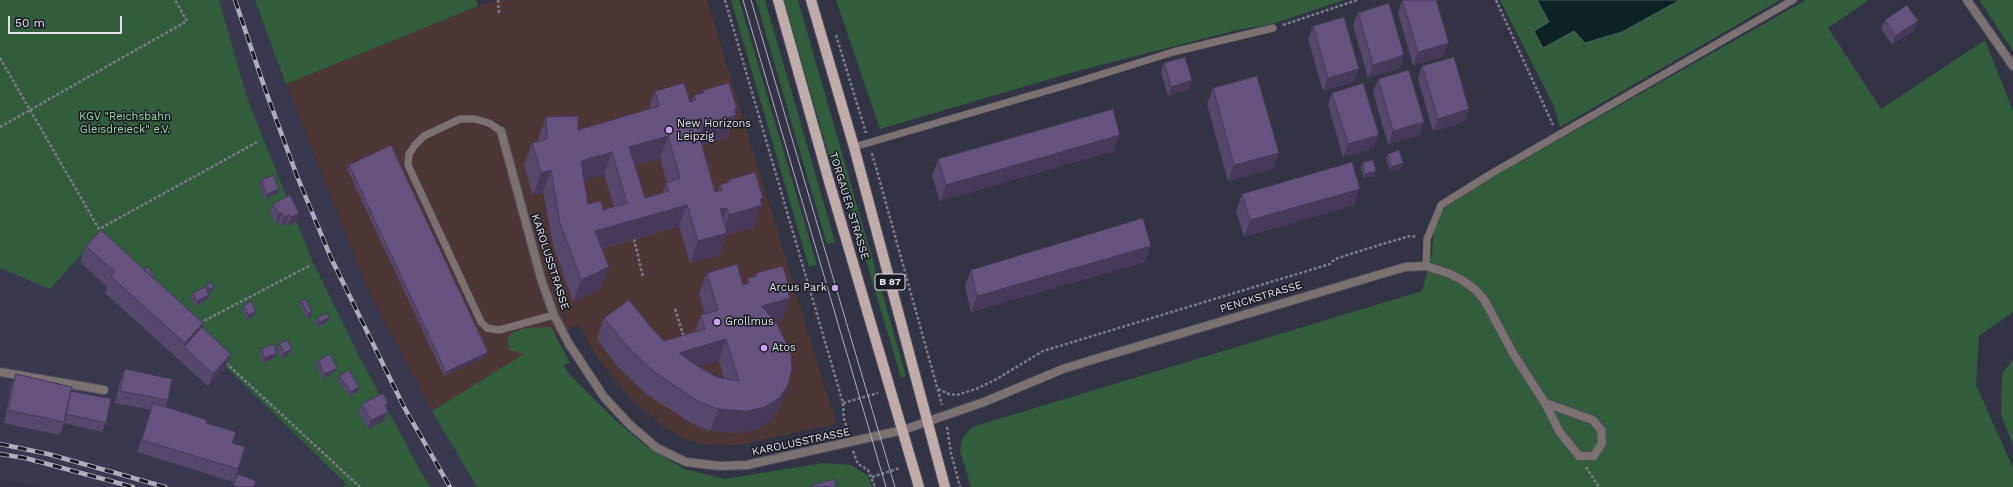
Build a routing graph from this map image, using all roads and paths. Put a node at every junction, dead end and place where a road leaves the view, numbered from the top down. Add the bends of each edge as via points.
1 (175, 0) edge
2 (498, 0) edge
3 (725, 0) edge
4 (778, 0) edge
5 (811, 0) edge
6 (1357, 0) edge
7 (1496, 0) edge
8 (1793, 0) edge
9 (1967, 0) edge
10 (499, 13) dead end
11 (1273, 28) joint
12 (834, 30) dead end
13 (0, 58) edge
14 (2013, 66) edge
15 (30, 110) junction
16 (0, 127) edge
17 (501, 131) joint
18 (1558, 135) junction
19 (259, 141) dead end
20 (869, 143) junction
21 (854, 147) junction
22 (99, 229) junction
23 (102, 236) edge
24 (634, 239) edge
25 (1427, 239) junction
26 (311, 265) dead end
27 (1426, 266) junction
28 (643, 277) dead end
29 (675, 309) dead end
30 (554, 315) junction
31 (195, 326) edge
32 (684, 338) edge
33 (223, 361) edge
34 (0, 372) edge
35 (938, 389) junction
36 (104, 390) dead end
37 (1545, 403) junction
38 (945, 415) junction
39 (927, 422) junction
40 (902, 430) junction
41 (851, 442) junction
42 (1579, 456) junction
43 (360, 487) edge
44 (875, 487) edge
45 (919, 487) edge
46 (945, 487) edge
47 (960, 487) edge
48 (1599, 487) edge

1 - 15 path via 187,21
2 - 10 path
3 - 41 path via 843,403 844,419
4 - 40 main road, TORGAUER STRASSE / B 87
5 - 21 main road, TORGAUER STRASSE / B 87
6 - 11 path
7 - 18 path
8 - 18 lane
9 - 14 street
11 - 20 lane via 1173,52
12 - 20 path
13 - 15 path
15 - 16 path
15 - 22 path
17 - 30 street, KAROLUSSTRASSE via 538,267
17 - 30 lane via 489,123 475,119 460,119 424,136 409,154 408,164 481,322 488,328 499,330
18 - 25 lane via 1441,205
19 - 22 path
20 - 21 lane
20 - 35 path
21 - 39 main road, TORGAUER STRASSE / B 87
22 - 23 path
24 - 28 path
25 - 27 lane
25 - 35 path via 1410,236 1379,245 1335,259 1330,264 1043,351 995,380 957,395
26 - 31 path
27 - 37 street, PENCKSTRASSE via 1462,280 1486,301 1514,355
27 - 38 street, PENCKSTRASSE via 1386,271 1095,359
29 - 32 path
30 - 41 street, KAROLUSSTRASSE via 604,397 629,424 657,448 686,462 720,466 747,465
33 - 43 path
34 - 36 street
35 - 38 path
37 - 42 street, PENCKSTRASSE via 1559,431
37 - 42 street via 1593,420 1601,430 1602,443 1594,456
38 - 39 street, PENCKSTRASSE
38 - 47 path via 950,453
39 - 40 street, KAROLUSSTRASSE
39 - 46 main road, TORGAUER STRASSE / B 87
40 - 41 street, KAROLUSSTRASSE
40 - 45 main road, TORGAUER STRASSE / B 87
41 - 44 path via 858,464 868,470
42 - 48 path

